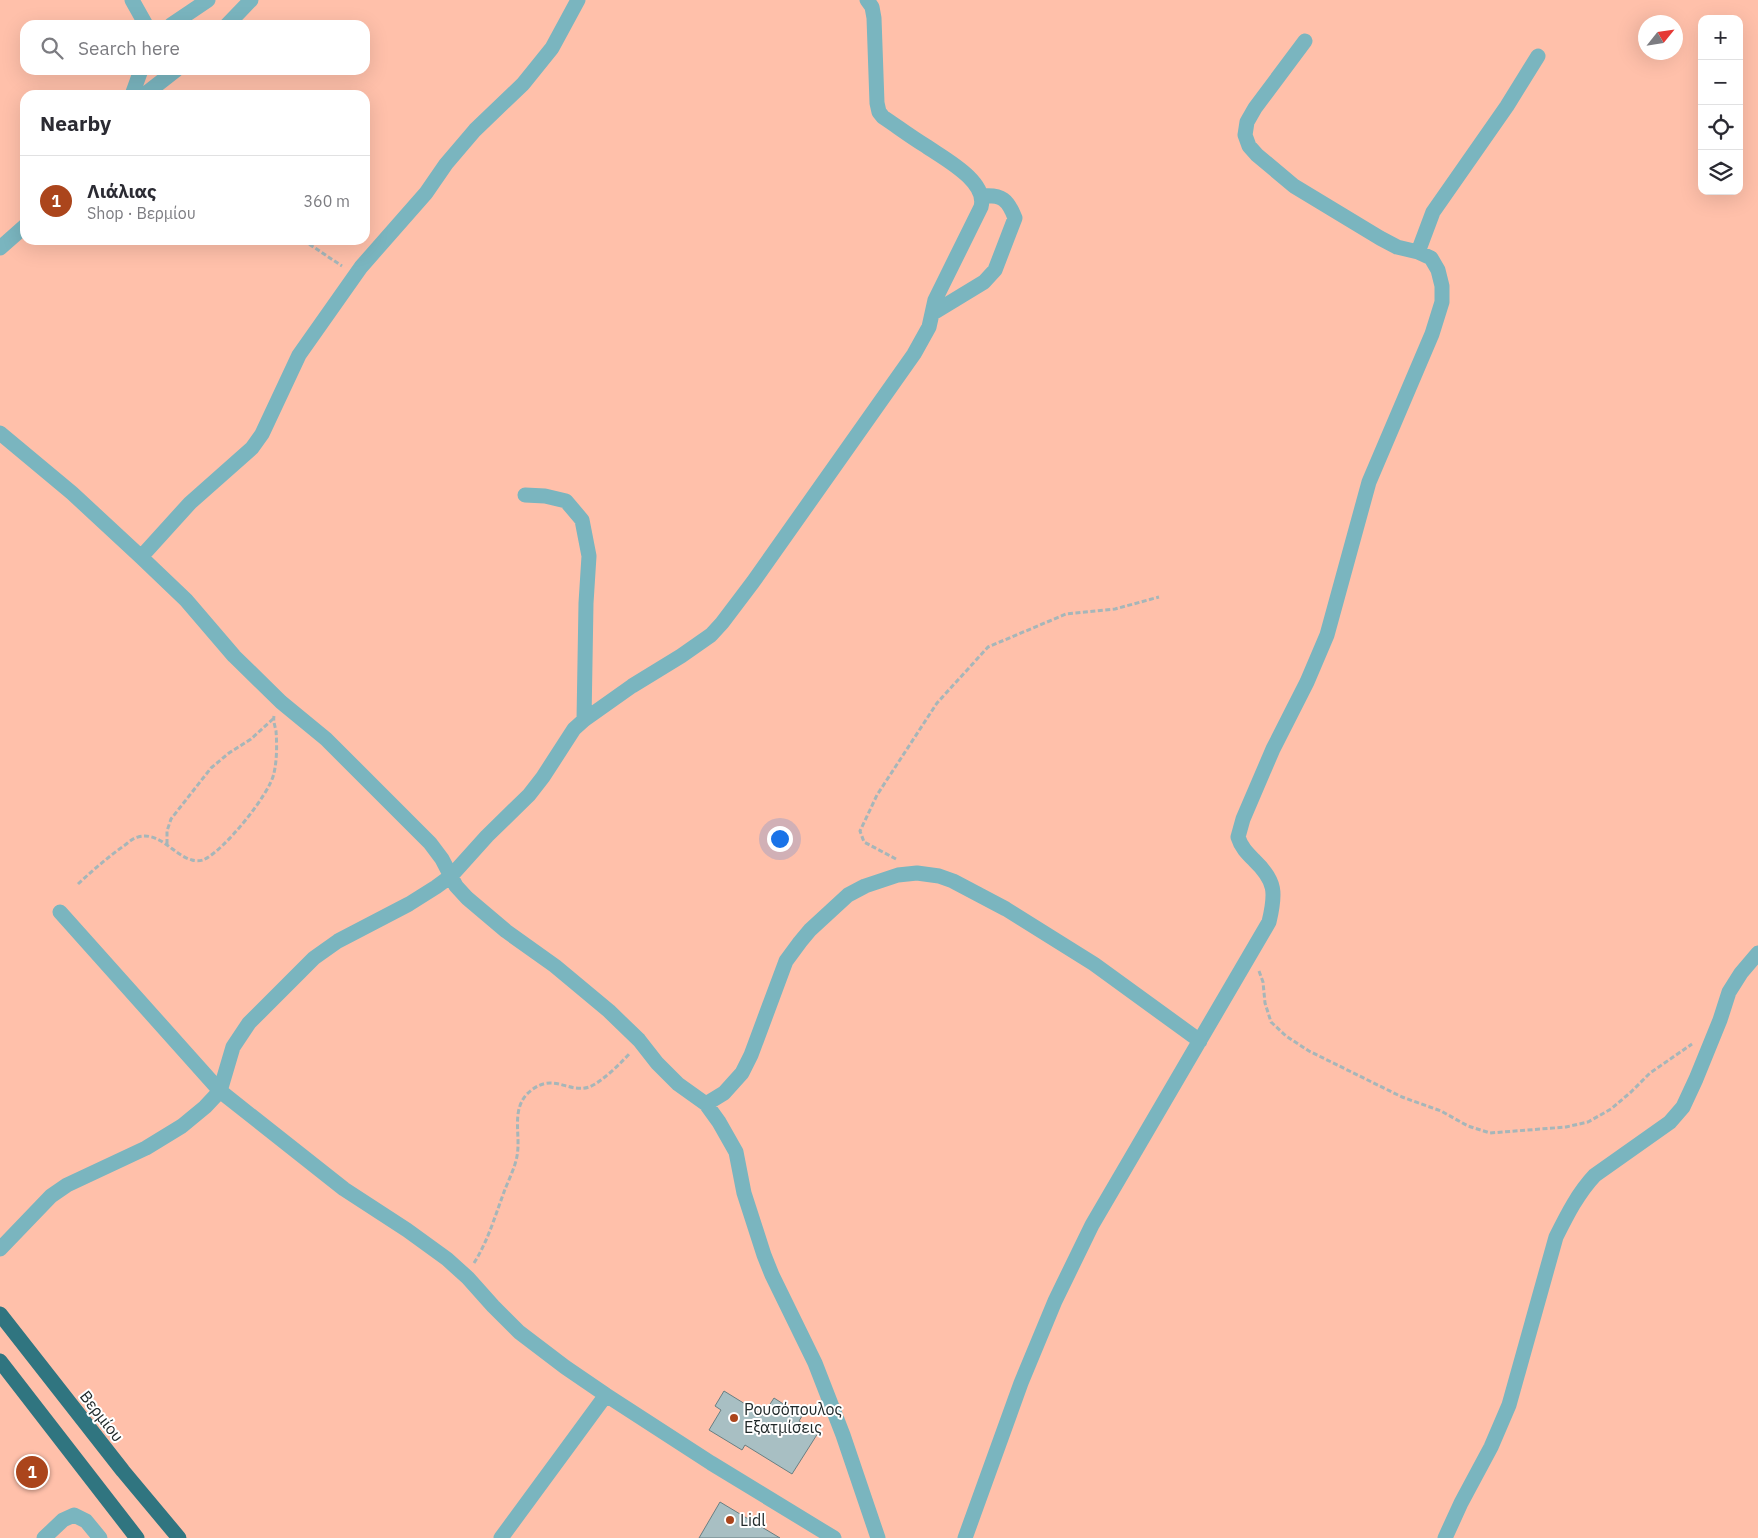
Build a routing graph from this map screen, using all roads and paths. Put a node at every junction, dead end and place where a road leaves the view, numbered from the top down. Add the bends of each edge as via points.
1 (132, 0) edge
2 (208, 0) edge
3 (252, 0) edge
4 (578, 0) edge
5 (867, 0) edge
6 (143, 20) edge
7 (178, 20) edge
8 (232, 20) edge
9 (1305, 41) dead end
10 (1538, 56) dead end
11 (139, 75) edge
12 (170, 75) edge
13 (134, 90) edge
14 (150, 90) edge
15 (982, 196) junction
16 (20, 230) edge
17 (310, 245) edge
18 (0, 248) edge
19 (1418, 252) junction
20 (361, 267) junction
21 (933, 313) junction
22 (0, 434) edge
23 (525, 495) dead end
24 (140, 557) junction
25 (1159, 597) dead end
26 (281, 702) junction
27 (273, 718) junction
28 (584, 720) junction
29 (167, 844) junction
30 (917, 873) junction
31 (451, 876) junction
32 (78, 884) dead end
33 (60, 912) dead end
34 (1758, 953) edge
35 (1249, 956) junction
36 (1714, 1034) junction
37 (639, 1040) junction
38 (1200, 1041) junction
39 (220, 1091) junction
40 (706, 1104) junction
41 (0, 1249) edge
42 (468, 1278) junction
43 (0, 1314) edge
44 (0, 1361) edge
45 (606, 1395) junction
46 (44, 1538) edge
47 (100, 1538) edge
48 (137, 1538) edge
49 (179, 1538) edge
50 (501, 1538) edge
51 (834, 1538) edge
52 (878, 1538) edge
53 (965, 1538) edge
54 (1446, 1538) edge

1 - 6 street
2 - 7 street
3 - 8 street
4 - 20 street via 552,48 523,84 475,130 426,194
5 - 15 street via 874,18 879,112 953,164 972,181
9 - 19 street via 1246,122 1245,135 1249,146 1294,186 1380,238 1397,247
10 - 19 street via 1432,212
11 - 13 street
12 - 14 street
15 - 21 street via 980,207 935,300
15 - 21 street via 1002,198 1010,205 1015,218 995,270 984,282
16 - 18 street
17 - 20 path via 343,267
19 - 35 street via 1431,258 1438,270 1442,302 1432,334 1369,482 1327,635 1273,749 1238,837 1244,850 1265,871 1274,901 1269,922
20 - 24 street via 299,355 262,434 252,448 190,504
21 - 28 street via 914,354 722,623 700,643
22 - 24 street via 72,493
23 - 28 street via 566,500 582,520 589,556
24 - 26 street via 186,600 234,656
25 - 30 path via 1115,609 1066,614 988,647 937,703 877,795 860,830 864,842
26 - 27 path
26 - 31 street via 326,739 430,843
27 - 29 path via 251,739 211,768 171,818
27 - 29 path via 276,732 274,774 264,794 230,838 202,860 180,855
28 - 31 street via 570,734 529,795
29 - 32 path via 149,836 137,837
30 - 38 street via 953,881 1006,909 1094,964
30 - 40 street via 898,875 856,890 810,930 786,960 742,1073 724,1093
31 - 37 street via 467,898 610,1011
31 - 39 street via 409,904 338,940 314,958 249,1022 232,1047
33 - 39 street
34 - 36 street via 1729,992
35 - 36 path via 1263,982 1271,1022 1286,1036 1309,1051 1402,1097 1490,1133 1566,1127 1588,1122 1611,1109 1673,1056
35 - 38 street
36 - 54 street via 1683,1107 1670,1122 1595,1175 1564,1221 1556,1237 1510,1405
37 - 40 street via 678,1084
37 - 42 path via 628,1056 589,1086 578,1088 547,1083 527,1094 520,1104 517,1120 517,1157 488,1238
38 - 53 street via 1092,1225 1055,1301 1021,1383
39 - 41 street via 175,1130 51,1196
39 - 42 street via 344,1189 415,1236
40 - 52 street via 736,1152 744,1193 764,1254 815,1363
42 - 45 street via 519,1332
43 - 49 main road, Βερμίου
44 - 48 main road
45 - 50 street
45 - 51 street
46 - 47 street via 63,1520 74,1515 86,1521

